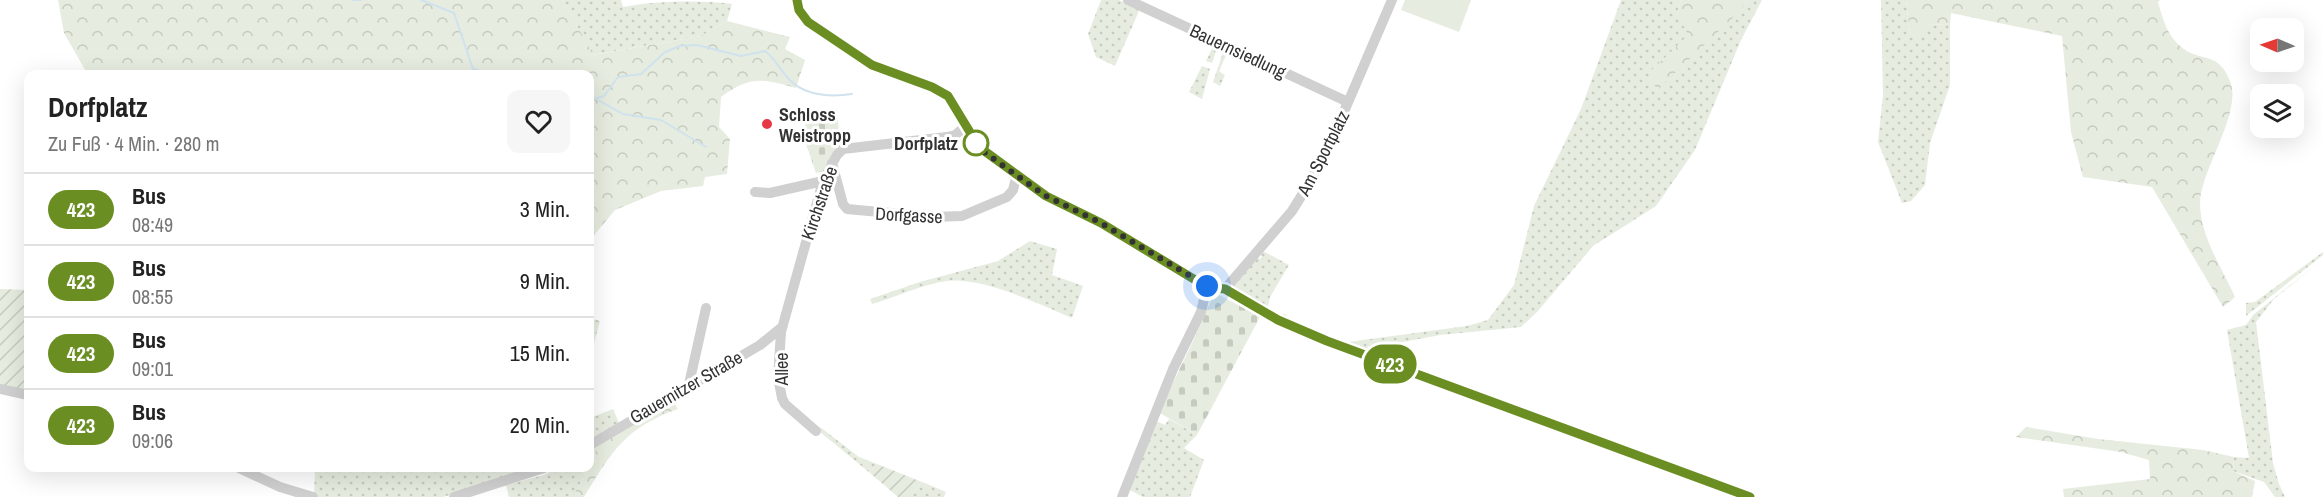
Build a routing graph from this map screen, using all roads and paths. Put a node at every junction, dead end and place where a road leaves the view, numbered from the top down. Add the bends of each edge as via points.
1 (796, 0) edge
2 (1128, 0) edge
3 (1392, 0) edge
4 (1348, 102) junction
5 (966, 126) junction
6 (831, 164) junction
7 (1017, 174) junction
8 (823, 181) junction
9 (1029, 183) junction
10 (1013, 190) junction
11 (755, 192) dead end
12 (1207, 286) junction
13 (1225, 289) junction
14 (706, 308) dead end
15 (781, 328) junction
16 (689, 384) junction
17 (0, 389) edge
18 (24, 394) edge
19 (816, 431) dead end
20 (594, 443) edge
21 (247, 472) edge
22 (532, 472) edge
23 (313, 497) edge
24 (454, 497) edge
25 (1122, 497) edge
26 (1750, 497) edge

1 - 5 street via 808,22 872,65 941,91 955,105
2 - 4 street, Bauernsiedlung
3 - 4 street, Am Sportplatz
4 - 13 street, Am Sportplatz via 1324,156 1292,211
5 - 6 street, Kirchstraße via 947,137 843,149
5 - 7 street via 984,152
6 - 8 street, Kirchstraße
6 - 10 street, Dorfgasse via 843,204 858,212 949,218 998,203
7 - 9 street
7 - 10 street
8 - 11 street via 770,193
8 - 15 street, Kirchstraße
9 - 10 street, Dorfgasse
9 - 12 street
12 - 13 street
12 - 25 street via 1201,312 1173,369
13 - 26 street via 1301,331
14 - 16 street
15 - 16 street, Gauernitzer Straße via 760,345
15 - 19 street, Allee via 778,377 782,398
16 - 20 street, Gauernitzer Straße
17 - 18 street
21 - 23 street
22 - 24 street

